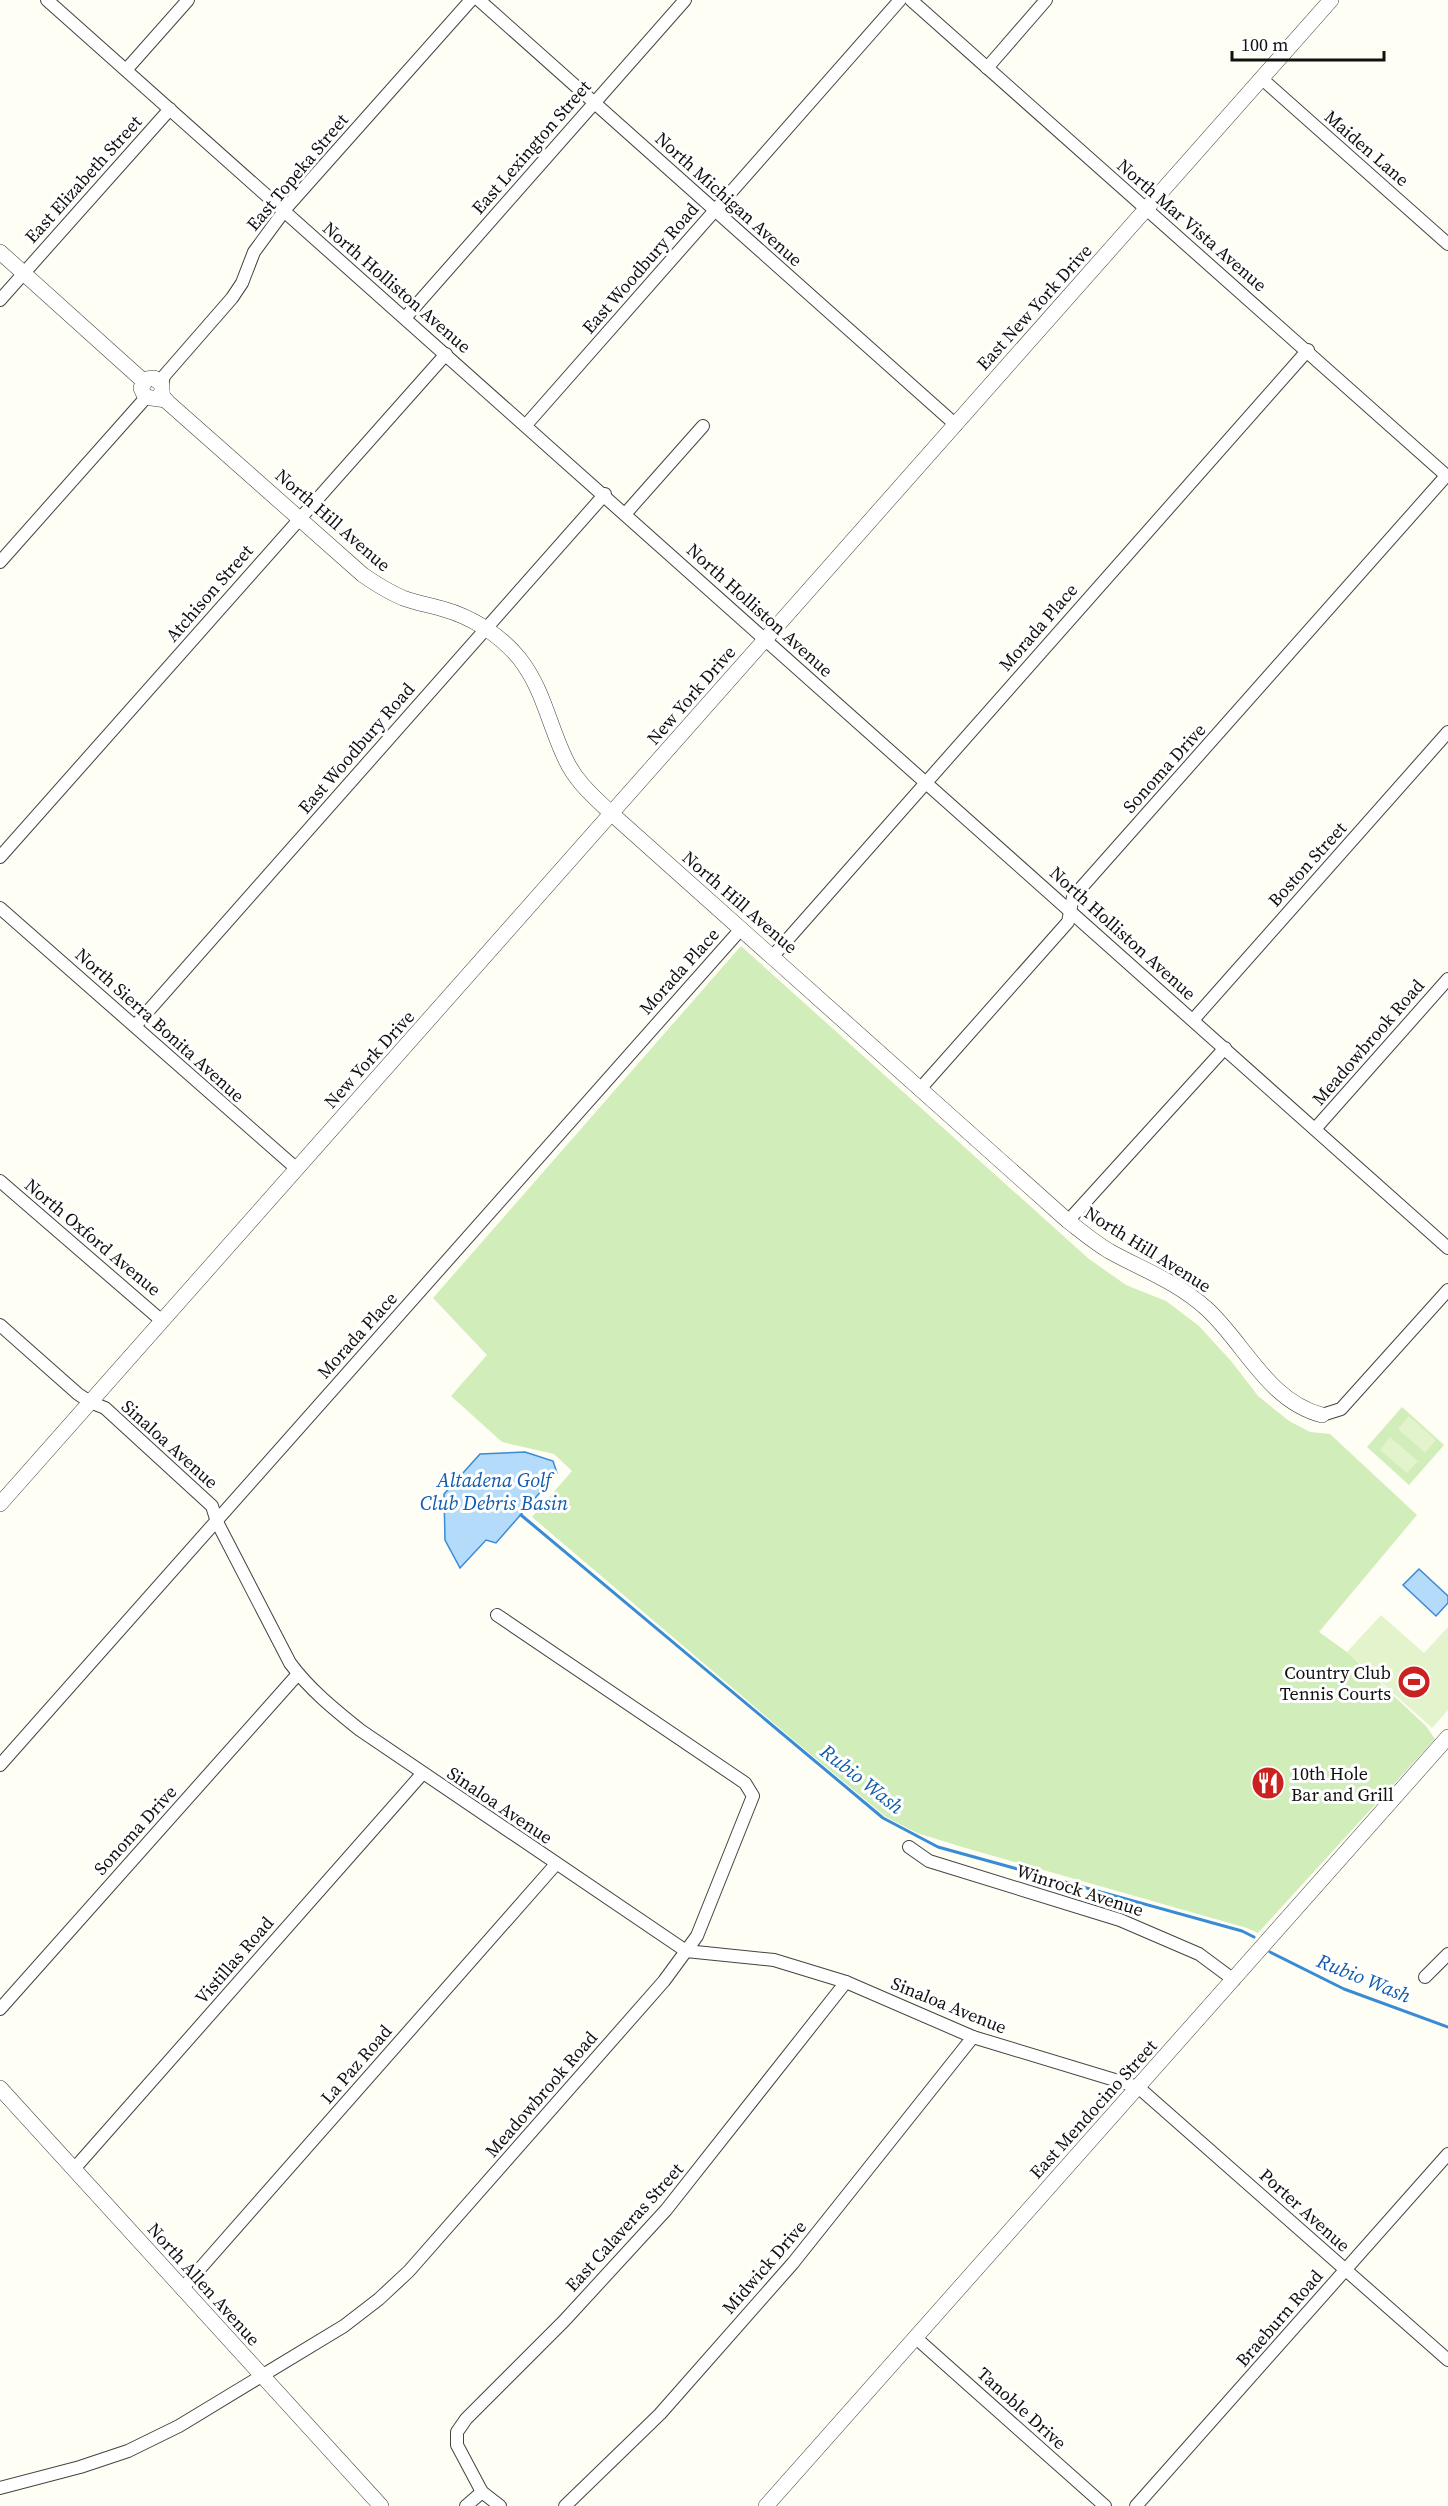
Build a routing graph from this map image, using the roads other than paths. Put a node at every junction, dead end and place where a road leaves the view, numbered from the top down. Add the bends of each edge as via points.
1 (47, 0) edge
2 (188, 0) edge
3 (471, 0) edge
4 (479, 0) edge
5 (685, 0) edge
6 (900, 0) edge
7 (912, 0) edge
8 (1047, 0) edge
9 (1331, 0) edge
10 (987, 68) junction
11 (126, 69) junction
12 (1261, 78) junction
13 (594, 103) junction
14 (170, 109) junction
15 (715, 209) junction
16 (1147, 209) junction
17 (284, 211) junction
18 (1448, 244) edge
19 (0, 252) edge
20 (23, 273) junction
21 (0, 300) edge
22 (405, 318) junction
23 (1308, 350) junction
24 (446, 354) junction
25 (153, 389) junction
26 (525, 425) junction
27 (956, 425) junction
28 (703, 426) dead end
29 (1447, 477) edge
30 (605, 495) junction
31 (626, 513) junction
32 (299, 518) junction
33 (0, 562) edge
34 (486, 628) junction
35 (766, 639) junction
36 (1448, 732) edge
37 (926, 782) junction
38 (612, 814) junction
39 (0, 857) edge
40 (0, 908) edge
41 (1070, 910) junction
42 (741, 929) junction
43 (773, 956) junction
44 (1448, 979) edge
45 (1193, 1020) junction
46 (135, 1026) junction
47 (1225, 1048) junction
48 (920, 1089) junction
49 (1315, 1129) junction
50 (297, 1169) junction
51 (1, 1185) edge
52 (1068, 1221) junction
53 (1448, 1248) edge
54 (1448, 1290) edge
55 (162, 1321) junction
56 (0, 1325) edge
57 (90, 1402) junction
58 (1322, 1415) joint
59 (0, 1504) edge
60 (217, 1522) junction
61 (497, 1615) dead end
62 (298, 1674) junction
63 (1446, 1745) edge
64 (0, 1765) edge
65 (422, 1774) junction
66 (909, 1847) dead end
67 (556, 1864) junction
68 (686, 1951) junction
69 (1448, 1954) edge
70 (1425, 1977) dead end
71 (1234, 1980) junction
72 (846, 1982) junction
73 (0, 2009) edge
74 (973, 2037) junction
75 (1138, 2087) junction
76 (0, 2088) edge
77 (1448, 2154) edge
78 (74, 2169) junction
79 (1345, 2270) junction
80 (182, 2289) junction
81 (916, 2338) junction
82 (1448, 2360) edge
83 (261, 2376) junction
84 (0, 2488) edge
85 (482, 2492) junction
86 (381, 2506) edge
87 (466, 2506) edge
88 (500, 2506) edge
89 (565, 2506) edge
90 (766, 2506) edge
91 (1105, 2506) edge
92 (1136, 2506) edge

1 - 11 street, North Holliston Avenue
2 - 11 street
3 - 17 street, East Topeka Street
4 - 13 street, North Michigan Avenue
5 - 13 street, East Lexington Street
6 - 15 street, East Woodbury Road
7 - 10 street, North Mar Vista Avenue
8 - 10 street
9 - 12 street, East New York Drive
10 - 16 street, North Mar Vista Avenue
11 - 14 street, North Holliston Avenue
12 - 16 street, East New York Drive
12 - 18 street, Maiden Lane
13 - 15 street, North Michigan Avenue
13 - 22 street, East Lexington Street
14 - 17 street, North Holliston Avenue
14 - 20 street, East Elizabeth Street
15 - 26 street, East Woodbury Road
15 - 27 street, North Michigan Avenue
16 - 23 street, North Mar Vista Avenue
16 - 27 street, East New York Drive
17 - 22 street, North Holliston Avenue
17 - 25 street, East Topeka Street via 254,252 232,298
19 - 20 street, North Hill Avenue
20 - 21 street, East Elizabeth Street
20 - 25 street, North Hill Avenue
22 - 24 street, North Holliston Avenue
23 - 29 street, North Mar Vista Avenue
23 - 37 street, Morada Place
24 - 26 street, North Holliston Avenue
24 - 32 street, Atchison Street
25 - 32 street, North Hill Avenue
25 - 33 street, East Topeka Street
26 - 30 street, North Holliston Avenue
27 - 35 street, East New York Drive
28 - 31 street
29 - 41 street, Sonoma Drive via 1073,897
30 - 31 street, North Holliston Avenue
30 - 34 street, East Woodbury Road
31 - 35 street, North Holliston Avenue
32 - 34 street, North Hill Avenue via 384,589
32 - 39 street, Atchison Street
34 - 38 street, North Hill Avenue via 519,658 533,678 575,776
34 - 46 street, East Woodbury Road
35 - 37 street, North Holliston Avenue
35 - 38 street, New York Drive
36 - 45 street, Boston Street
37 - 41 street, North Holliston Avenue
37 - 43 street, Morada Place
38 - 42 street, North Hill Avenue
38 - 50 street, New York Drive
40 - 46 street, North Sierra Bonita Avenue
41 - 45 street, North Holliston Avenue
41 - 48 street, Sonoma Drive via 1068,922
42 - 43 street, North Hill Avenue
42 - 60 street, Morada Place
43 - 48 street, North Hill Avenue
44 - 49 street, Meadowbrook Road
45 - 47 street, North Holliston Avenue
46 - 50 street, North Sierra Bonita Avenue
47 - 49 street, North Holliston Avenue
47 - 52 street
48 - 52 street, North Hill Avenue
49 - 53 street, North Holliston Avenue
50 - 55 street, New York Drive
51 - 55 street, North Oxford Avenue
52 - 58 street, North Hill Avenue via 1109,1251 1155,1272 1191,1295 1222,1324 1277,1389 1297,1405
54 - 58 street via 1341,1409
55 - 57 street, New York Drive
56 - 57 street, Sinaloa Avenue
57 - 59 street, New York Drive
57 - 60 street, Sinaloa Avenue via 105,1408 212,1506
60 - 62 street, Sinaloa Avenue
60 - 64 street, Morada Place
61 - 68 street, Meadowbrook Road via 745,1782 751,1790 753,1796 697,1936
62 - 65 street, Sinaloa Avenue via 360,1730
62 - 73 street, Sonoma Drive
63 - 71 street, East Mendocino Street
65 - 67 street, Sinaloa Avenue
65 - 78 street, Vistillas Road
66 - 71 street, Winrock Avenue via 929,1861 1120,1920 1199,1953
67 - 68 street, Sinaloa Avenue
67 - 80 street, La Paz Road
68 - 72 street, Sinaloa Avenue via 774,1960
68 - 83 street, Meadowbrook Road via 664,1981 409,2271 344,2326
69 - 70 street
71 - 75 street, East Mendocino Street
72 - 74 street, Sinaloa Avenue
72 - 85 street, East Calaveras Street via 666,2210 466,2419 457,2432 457,2445
74 - 75 street, Sinaloa Avenue
74 - 89 street, Midwick Drive via 793,2263 660,2414
75 - 79 street, Porter Avenue
75 - 81 street, East Mendocino Street
76 - 78 street, North Allen Avenue
77 - 79 street, Braeburn Road
78 - 80 street, North Allen Avenue
79 - 82 street, Porter Avenue
79 - 92 street, Braeburn Road
80 - 83 street, North Allen Avenue
81 - 90 street, East Mendocino Street
81 - 91 street, Tanoble Drive
83 - 84 street, Meadowbrook Road via 128,2451
83 - 86 street, North Allen Avenue
85 - 87 street
85 - 88 street

